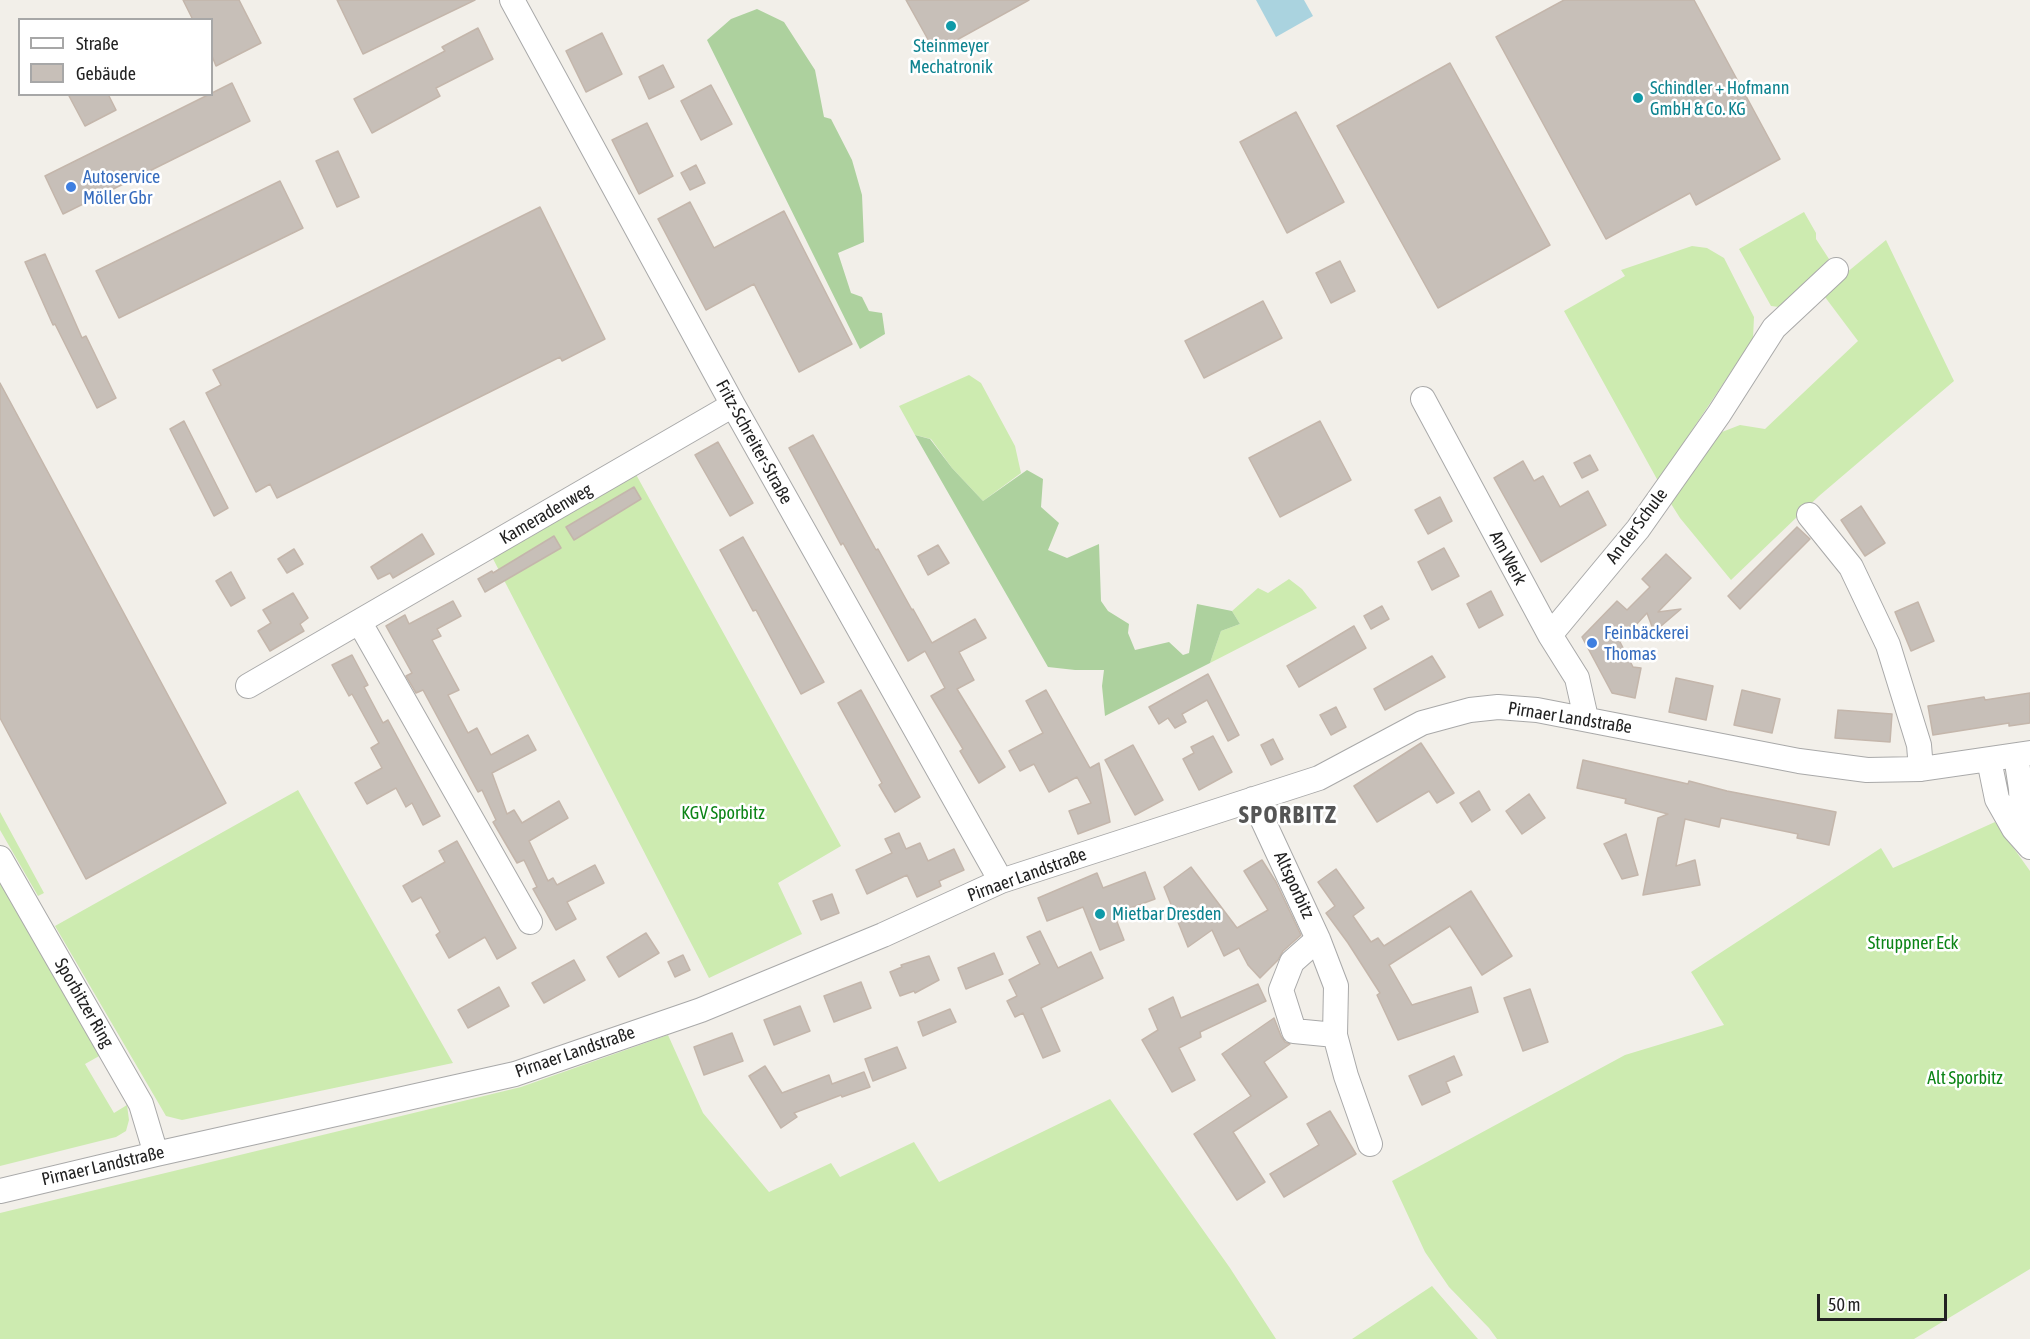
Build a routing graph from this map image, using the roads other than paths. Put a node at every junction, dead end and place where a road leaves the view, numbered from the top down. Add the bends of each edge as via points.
1 (513, 0) edge
2 (1836, 270) dead end
3 (1423, 399) dead end
4 (733, 405) junction
5 (1809, 515) dead end
6 (360, 623) junction
7 (1550, 635) junction
8 (248, 686) dead end
9 (1586, 718) junction
10 (2023, 754) edge
11 (1989, 760) junction
12 (1921, 769) junction
13 (1253, 799) junction
14 (2030, 846) edge
15 (0, 858) edge
16 (1001, 881) junction
17 (530, 922) dead end
18 (1318, 939) junction
19 (1335, 1035) junction
20 (1370, 1144) dead end
21 (156, 1154) junction
22 (0, 1191) edge

1 - 4 street, Fritz-Schreiter-Straße
2 - 7 street, An der Schule via 1774,328 1638,530
3 - 7 street, Am Werk
4 - 6 street, Kameradenweg
4 - 16 street, Fritz-Schreiter-Straße
5 - 12 street via 1851,567 1888,645 1919,745
6 - 8 street, Kameradenweg
6 - 17 street
7 - 9 street, Am Werk via 1577,678
9 - 12 street, Pirnaer Landstraße via 1799,762 1867,770
9 - 13 street, Pirnaer Landstraße via 1498,707 1470,710 1422,723 1319,778
10 - 11 street, Pirnaer Landstraße
10 - 14 street via 2022,811
11 - 12 street, Pirnaer Landstraße
11 - 14 street via 1997,799
13 - 16 street, Pirnaer Landstraße
13 - 18 street, Altsporbitz
15 - 21 street, Sporbitzer Ring via 141,1104
16 - 21 street, Pirnaer Landstraße via 701,1010 515,1074
18 - 19 street, Altsporbitz via 1336,986
18 - 19 street, Altsporbitz via 1292,962 1281,990 1294,1031
19 - 20 street, Altsporbitz
21 - 22 street, Pirnaer Landstraße

